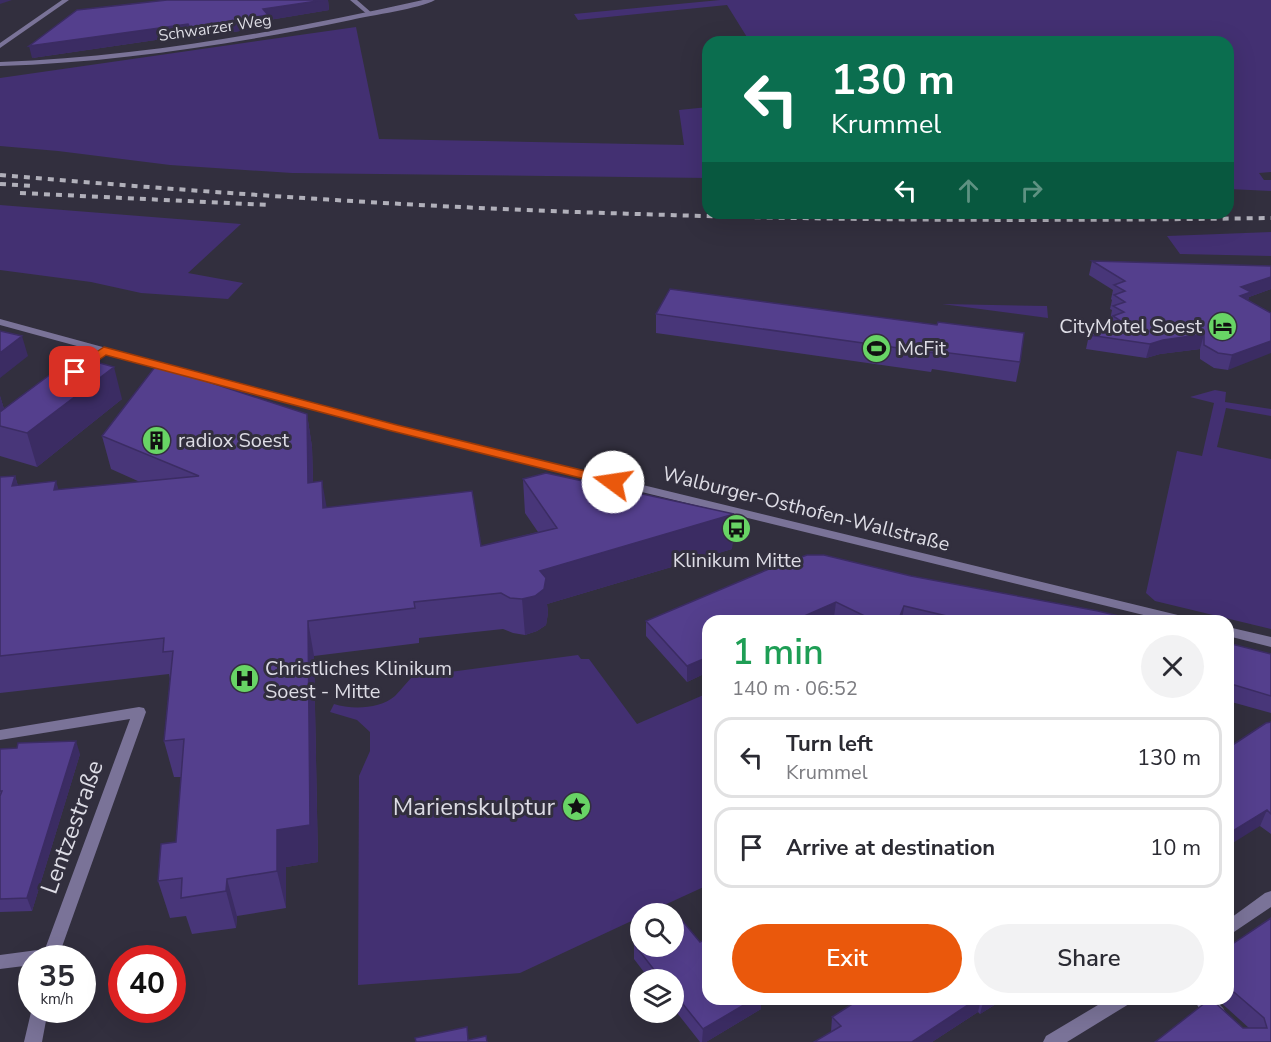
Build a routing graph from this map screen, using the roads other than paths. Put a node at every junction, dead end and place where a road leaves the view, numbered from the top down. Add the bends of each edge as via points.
1 (66, 0) edge
2 (353, 0) edge
3 (432, 0) edge
4 (370, 14) junction
5 (0, 46) edge
6 (0, 64) edge
7 (0, 322) edge
8 (104, 351) junction
9 (65, 378) edge
10 (1161, 615) edge
11 (1234, 633) edge
12 (1271, 642) edge
13 (0, 735) edge
14 (1271, 898) edge
15 (1234, 924) edge
16 (54, 945) edge
17 (18, 960) edge
18 (0, 962) edge
19 (1113, 1005) edge
20 (1208, 1005) edge
21 (37, 1023) edge
22 (1233, 1028) edge
23 (33, 1042) edge
24 (1052, 1042) edge

1 - 5 street
2 - 4 street
3 - 4 street, Schwarzer Weg
4 - 6 street, Schwarzer Weg via 194,46
7 - 8 street, Walburger-Osthofen-Wallstraße
8 - 9 street
8 - 10 street, Walburger-Osthofen-Wallstraße via 393,428
11 - 12 street
13 - 16 street, Lentzestraße via 139,712
14 - 15 street
17 - 18 street
19 - 24 street
20 - 22 street
21 - 23 street

